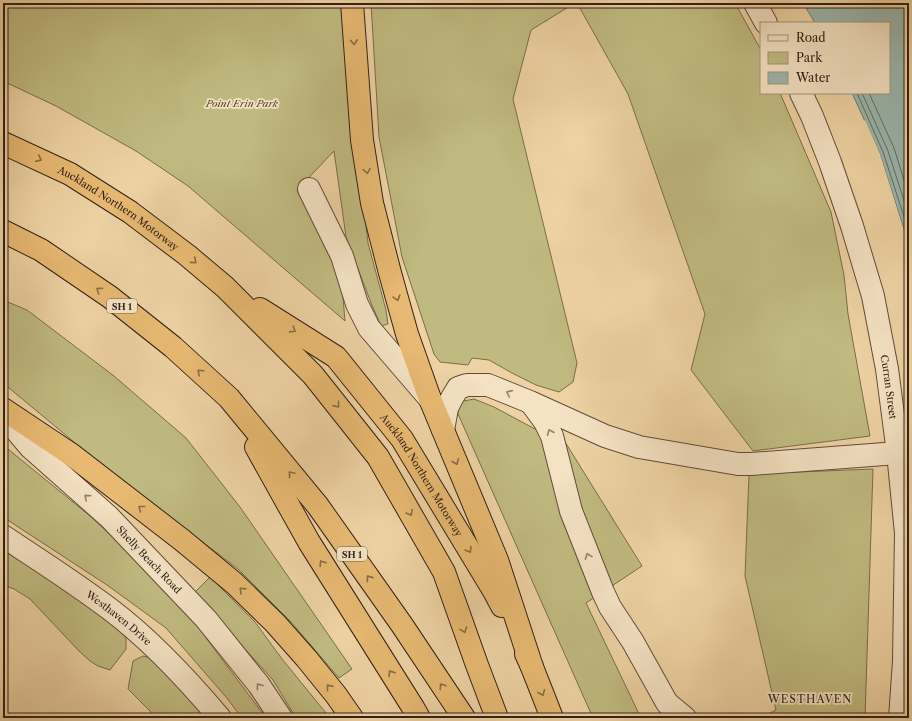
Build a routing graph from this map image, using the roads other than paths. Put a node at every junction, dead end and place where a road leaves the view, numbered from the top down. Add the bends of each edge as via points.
1 (352, 3) edge
2 (756, 3) edge
3 (766, 22) edge
4 (801, 94) edge
5 (3, 143) edge
6 (309, 189) dead end
7 (3, 231) edge
8 (225, 287) junction
9 (229, 398) junction
10 (430, 399) junction
11 (530, 402) junction
12 (3, 409) edge
13 (3, 415) edge
14 (443, 430) junction
15 (898, 453) junction
16 (3, 536) edge
17 (532, 667) junction
18 (220, 718) edge
19 (281, 718) edge
20 (352, 718) edge
21 (419, 718) edge
22 (464, 718) edge
23 (497, 718) edge
24 (552, 718) edge
25 (685, 718) edge
26 (900, 718) edge

1 -> 10 highway via 362,140 372,203 407,334
2 - 3 street
4 - 15 street, Curran Street via 833,169 873,296 887,369
5 -> 8 highway, Auckland Northern Motorway via 70,174 187,254
6 - 10 street via 342,256 357,304 369,328
9 -> 7 highway, SH 1 via 110,297 40,250
8 -> 17 highway, Auckland Northern Motorway via 336,357 402,440 494,591
8 -> 23 highway, Auckland Northern Motorway via 313,375 378,457 444,572
21 -> 9 highway, SH 1 via 309,542
22 -> 9 highway, SH 1 via 318,506
10 - 14 highway
11 -> 14 street via 488,385 467,385 458,388 452,398 447,408
11 - 15 street via 604,436 639,447 738,464
25 -> 11 street via 667,703 610,607 571,511 552,436
20 -> 12 highway via 306,658 234,582 72,455
19 -> 13 street, Shelly Beach Road via 259,685 206,619 109,517 30,447
14 -> 17 highway via 497,560
15 - 26 street, Curran Street via 906,533 904,661
16 - 18 street, Westhaven Drive via 112,611 135,630
17 -> 24 highway, Auckland Northern Motorway

